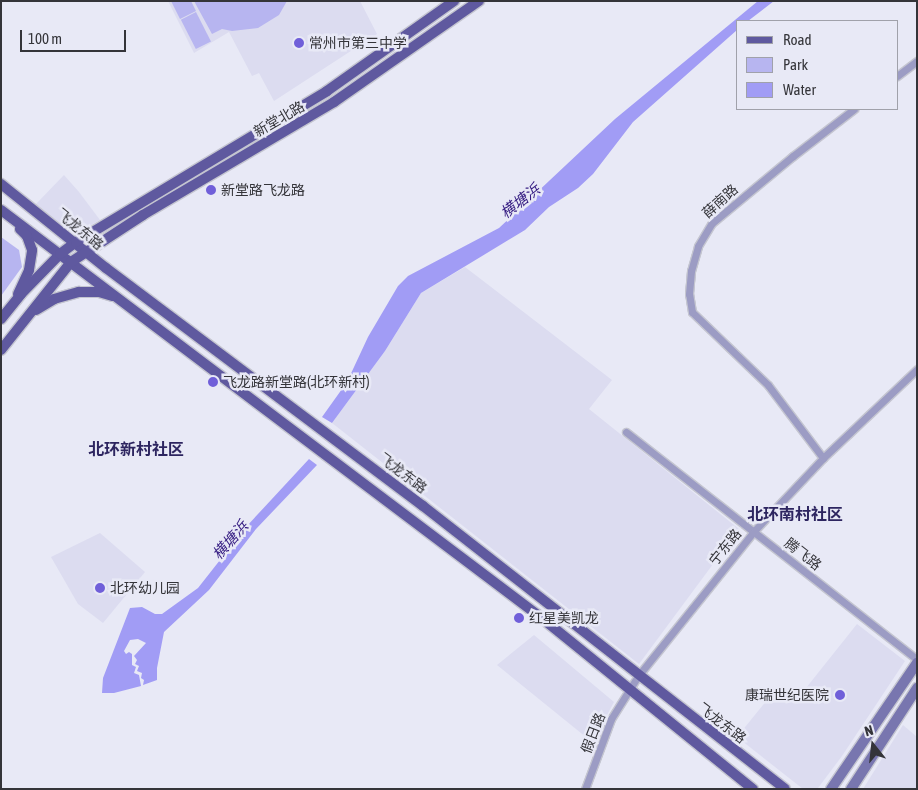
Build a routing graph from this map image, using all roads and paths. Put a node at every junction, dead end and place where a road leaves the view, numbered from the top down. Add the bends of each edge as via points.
1 (454, 1) edge
2 (479, 1) edge
3 (917, 61) edge
4 (898, 75) edge
5 (853, 110) edge
6 (1, 184) edge
7 (4, 212) edge
8 (76, 242) junction
9 (87, 251) junction
10 (60, 254) junction
11 (71, 262) junction
12 (115, 296) junction
13 (15, 302) junction
14 (30, 313) junction
15 (1, 319) edge
16 (1, 350) edge
17 (916, 370) edge
18 (626, 432) dead end
19 (822, 458) junction
20 (754, 531) junction
21 (917, 658) edge
22 (917, 663) edge
23 (638, 676) junction
24 (628, 688) junction
25 (917, 688) edge
26 (585, 789) edge
27 (753, 789) edge
28 (785, 789) edge
29 (831, 789) edge
30 (851, 789) edge

1 - 8 main road, 新堂北路 via 327,91
2 - 9 main road, 新堂北路 via 334,102
3 - 4 street
5 - 19 street, 薛南路 via 712,223 698,246 689,294 692,312 768,386
6 - 8 main road, 飞龙东路
7 - 10 main road
7 - 13 main road via 27,236 32,250 29,270
8 - 9 main road, 飞龙东路
8 - 10 main road, 新堂北路
9 - 11 main road, 新堂北路
9 - 23 main road, 飞龙东路 via 423,506
10 - 11 main road
10 - 13 main road, 新堂北路
11 - 12 main road
11 - 14 main road, 新堂北路
12 - 14 main road via 79,292 54,299
12 - 24 main road via 543,619
13 - 15 main road
14 - 16 main road, 新堂北路
17 - 19 street, 宁东路
18 - 20 street, 腾飞路
19 - 20 street, 宁东路
20 - 21 street, 腾飞路
20 - 23 street, 宁东路
22 - 29 main road
23 - 24 street, 宁东路
23 - 28 main road, 飞龙东路
24 - 26 street, 假日路 via 611,719
24 - 27 main road
25 - 30 main road

